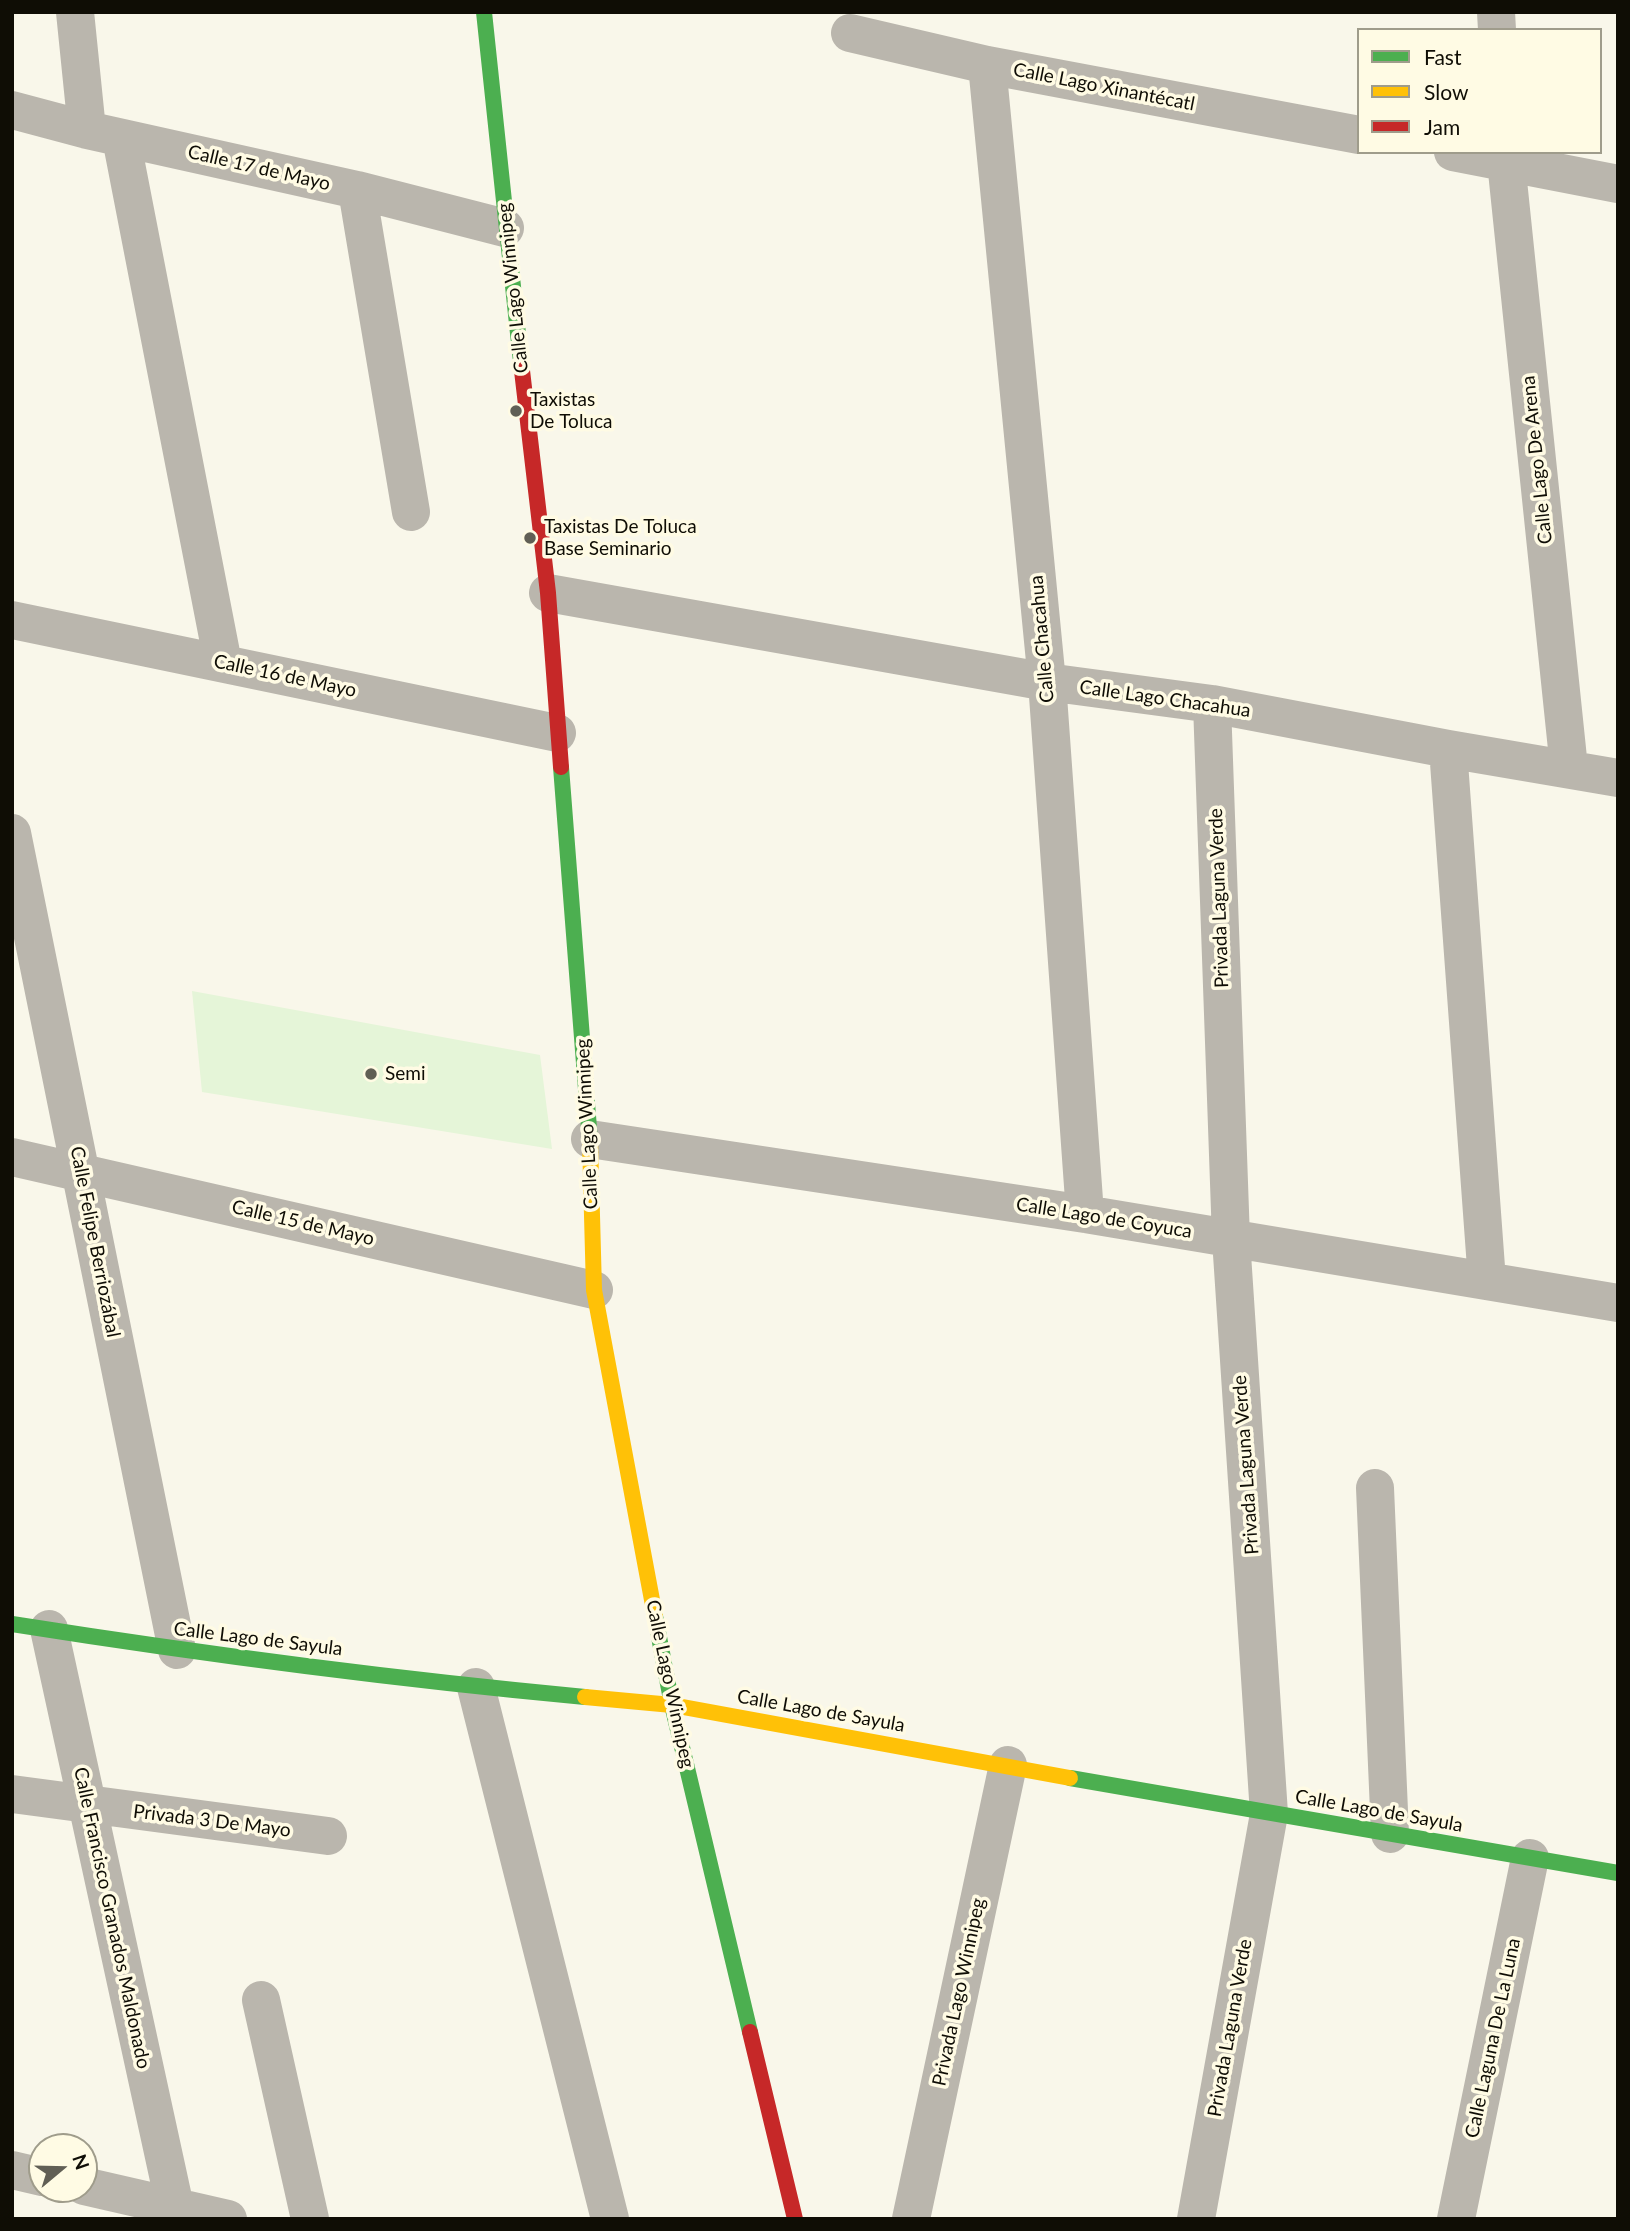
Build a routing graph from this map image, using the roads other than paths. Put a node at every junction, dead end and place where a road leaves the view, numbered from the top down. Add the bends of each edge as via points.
1 (75, 12) edge
2 (484, 12) edge
3 (850, 33) dead end
4 (987, 65) junction
5 (12, 110) edge
6 (104, 134) junction
7 (1357, 135) edge
8 (1474, 154) edge
9 (1505, 157) edge
10 (1618, 184) edge
11 (358, 190) junction
12 (505, 228) junction
13 (411, 512) dead end
14 (548, 593) junction
15 (12, 620) edge
16 (223, 663) junction
17 (1046, 682) junction
18 (1212, 704) junction
19 (557, 733) junction
20 (1448, 749) junction
21 (1569, 768) junction
22 (1618, 778) edge
23 (12, 833) edge
24 (590, 1139) junction
25 (12, 1157) edge
26 (81, 1173) junction
27 (1085, 1214) junction
28 (1231, 1239) junction
29 (1487, 1281) junction
30 (594, 1290) junction
31 (1618, 1303) edge
32 (1375, 1488) dead end
33 (30, 1627) edge
34 (177, 1650) junction
35 (476, 1687) junction
36 (672, 1705) junction
37 (1008, 1765) junction
38 (12, 1794) edge
39 (87, 1805) junction
40 (1269, 1814) junction
41 (1390, 1835) junction
42 (328, 1836) dead end
43 (1530, 1858) junction
44 (1618, 1873) edge
45 (261, 2000) dead end
46 (98, 2189) edge
47 (175, 2207) junction
48 (228, 2219) edge
49 (310, 2219) edge
50 (610, 2219) edge
51 (795, 2219) edge
52 (911, 2219) edge
53 (1196, 2219) edge
54 (1455, 2219) edge

1 - 6 street
2 - 12 main road, Calle Lago Winnipeg
3 - 4 street, Calle Lago Xinantécatl
4 - 7 street, Calle Lago Xinantécatl
4 - 17 street, Calle Chacahua
5 - 6 street, Calle 17 de Mayo
6 - 11 street, Calle 17 de Mayo
6 - 16 street
8 - 9 street
9 - 10 street
9 - 21 street, Calle Lago De Arena
11 - 12 street, Calle 17 de Mayo
11 - 13 street
12 - 14 main road, Calle Lago Winnipeg
14 - 17 street, Calle Lago Chacahua
14 - 19 main road, Calle Lago Winnipeg
15 - 16 street, Calle 16 de Mayo
16 - 19 street, Calle 16 de Mayo
17 - 18 street, Calle Lago Chacahua
17 - 27 street, Calle Chacahua
18 - 20 street, Calle Lago Chacahua
18 - 28 street, Privada Laguna Verde
19 - 24 main road, Calle Lago Winnipeg
20 - 21 street, Calle Lago Chacahua
20 - 29 street
21 - 22 street, Calle Lago Chacahua
23 - 26 street, Calle Felipe Berriozábal
24 - 27 street, Calle Lago de Coyuca
24 - 30 main road, Calle Lago Winnipeg
25 - 26 street, Calle 15 de Mayo
26 - 30 street, Calle 15 de Mayo
26 - 34 street, Calle Felipe Berriozábal
27 - 28 street, Calle Lago de Coyuca
28 - 29 street, Calle Lago de Coyuca
28 - 40 street, Privada Laguna Verde
29 - 31 street, Calle Lago de Coyuca
30 - 36 main road, Calle Lago Winnipeg
32 - 41 street
33 - 34 main road, Calle Lago de Sayula
33 - 39 street, Calle Francisco Granados Maldonado
34 - 35 main road, Calle Lago de Sayula
35 - 36 main road, Calle Lago de Sayula
35 - 50 street
36 - 37 main road, Calle Lago de Sayula
36 - 51 main road, Calle Lago Winnipeg
37 - 40 main road, Calle Lago de Sayula
37 - 52 street, Privada Lago Winnipeg
38 - 39 street, Privada 3 De Mayo
39 - 42 street, Privada 3 De Mayo
39 - 47 street, Calle Francisco Granados Maldonado
40 - 41 main road, Calle Lago de Sayula
40 - 53 street, Privada Laguna Verde
41 - 43 main road, Calle Lago de Sayula
43 - 44 main road, Calle Lago de Sayula
43 - 54 street, Calle Laguna De La Luna
45 - 49 street
46 - 47 street
47 - 48 street

